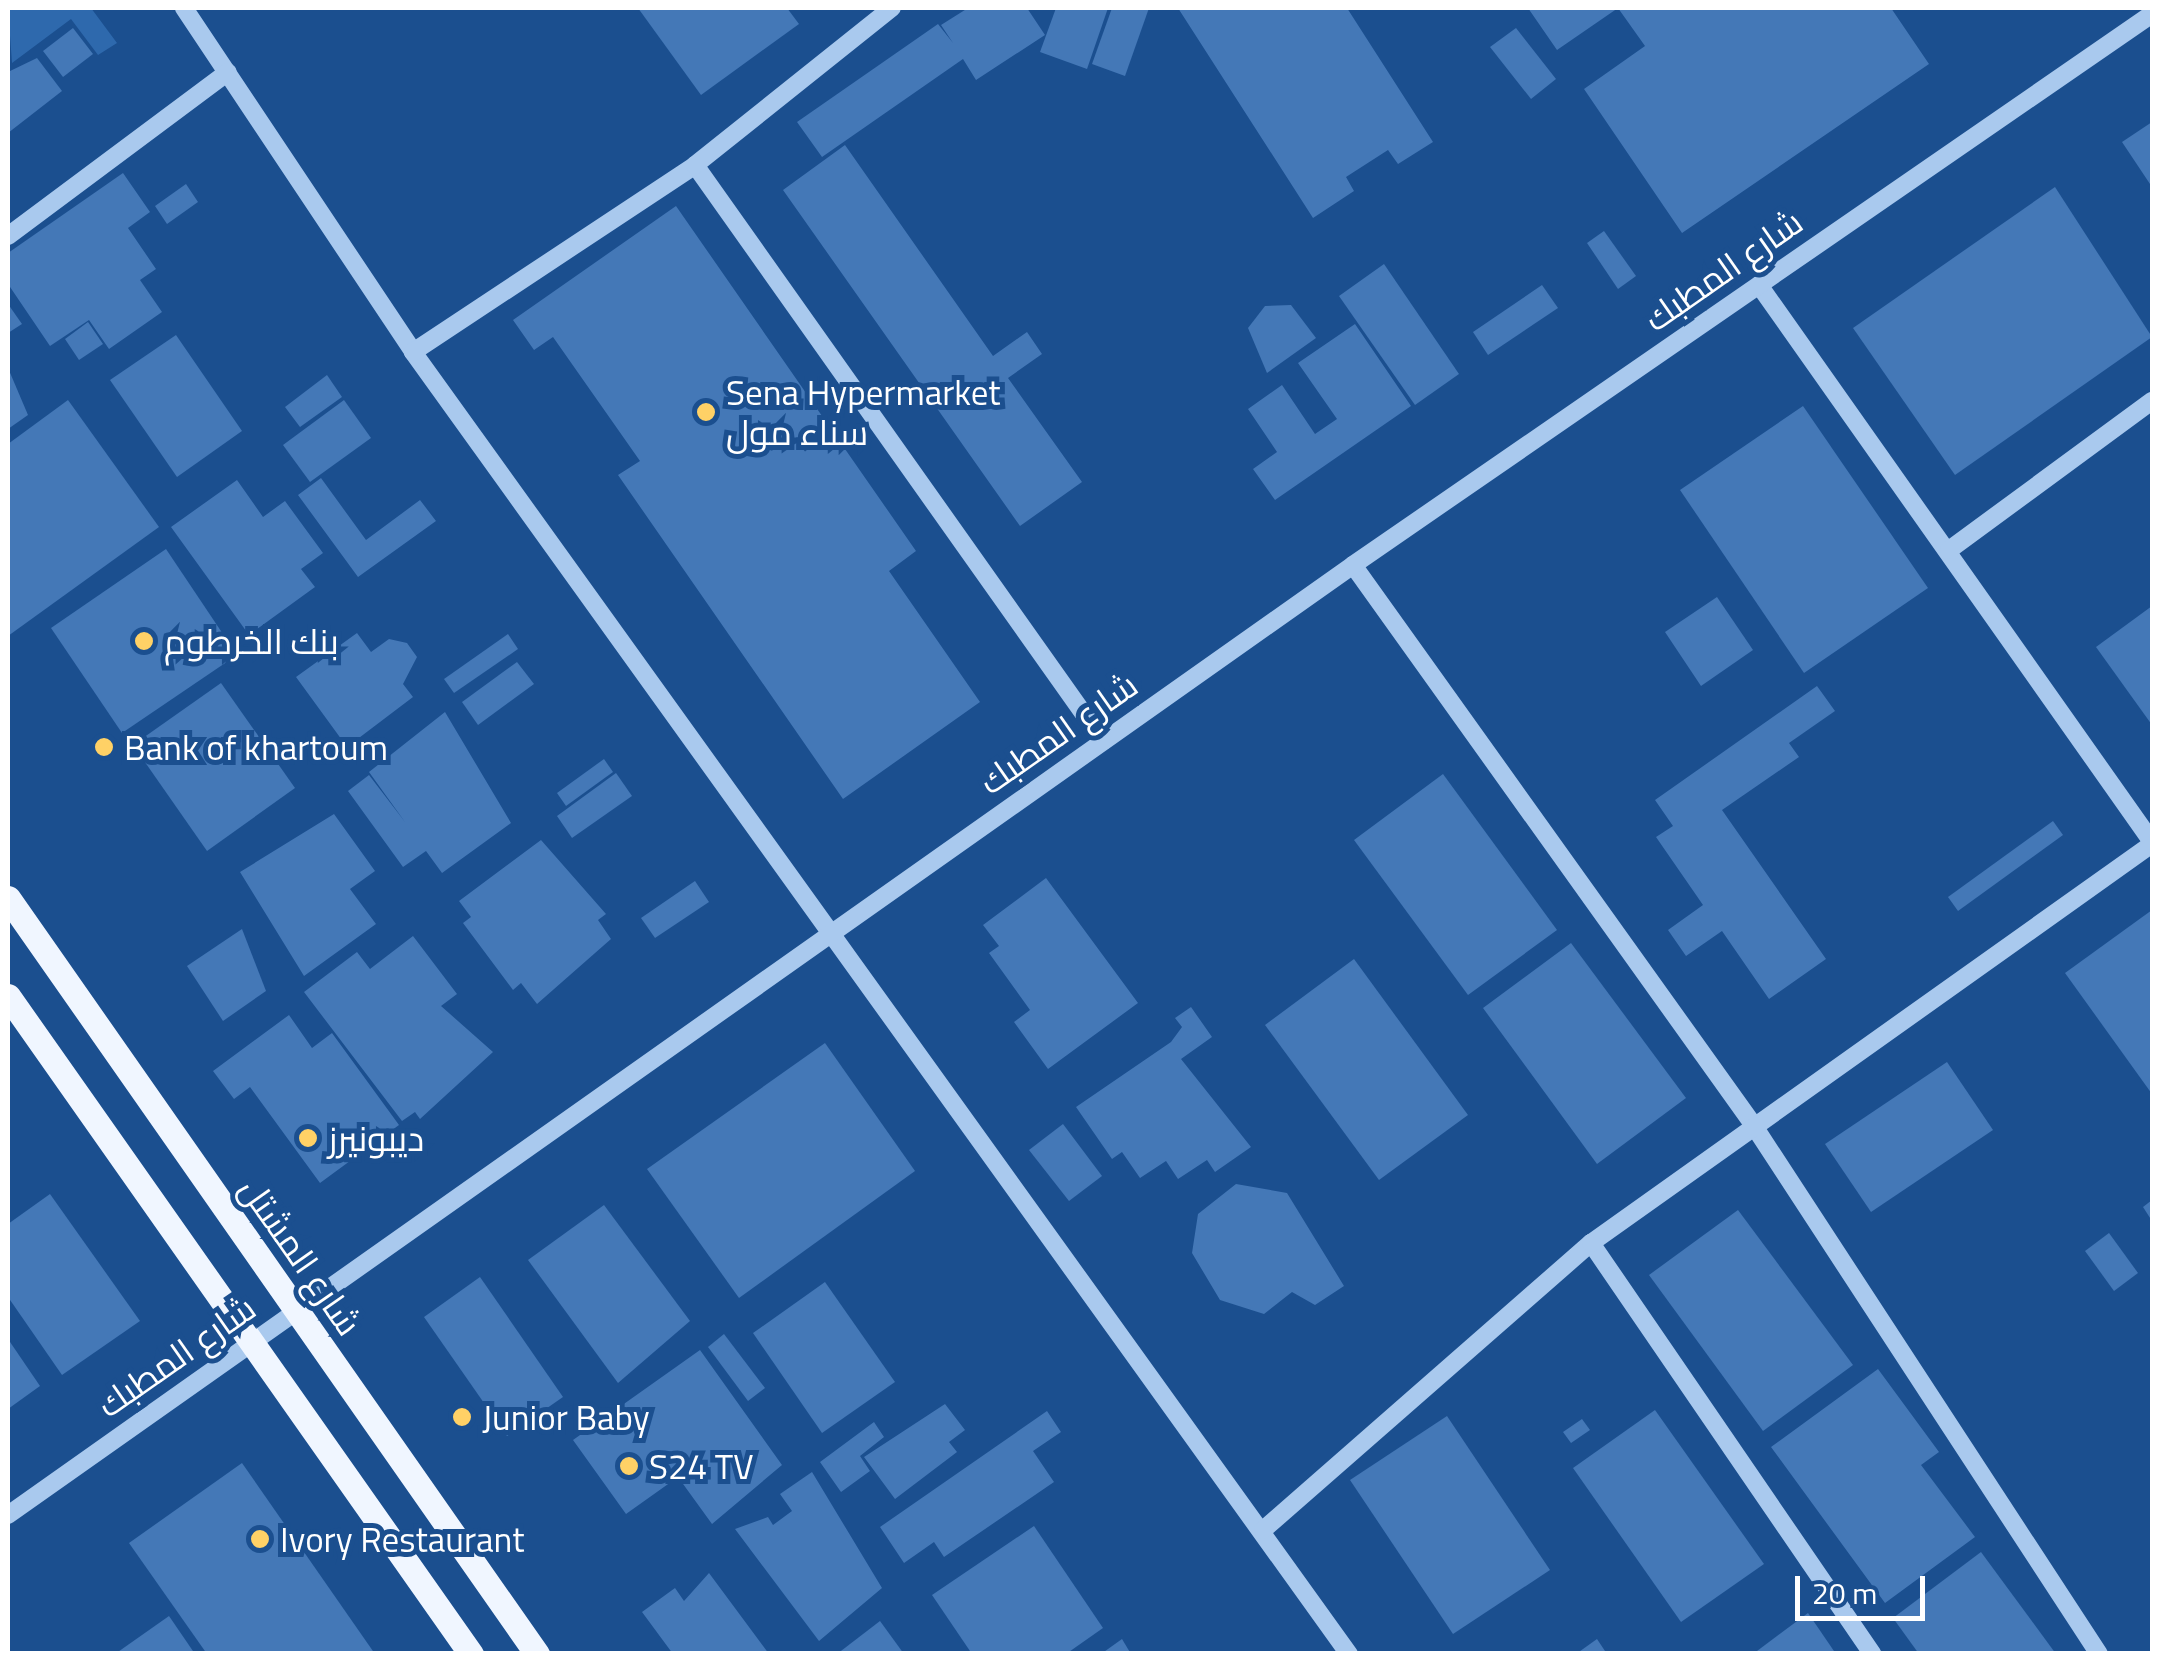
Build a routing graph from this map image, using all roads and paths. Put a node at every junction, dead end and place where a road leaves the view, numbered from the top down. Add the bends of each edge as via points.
1 (184, 8) edge
2 (892, 8) edge
3 (2152, 14) edge
4 (228, 72) junction
5 (694, 165) junction
6 (8, 236) edge
7 (1759, 285) junction
8 (413, 352) junction
9 (2152, 401) edge
10 (1948, 550) junction
11 (1353, 565) junction
12 (1102, 742) junction
13 (2152, 843) edge
14 (8, 898) edge
15 (828, 936) junction
16 (8, 996) edge
17 (1752, 1123) junction
18 (1592, 1242) junction
19 (297, 1311) junction
20 (252, 1342) junction
21 (8, 1515) edge
22 (1263, 1530) junction
23 (471, 1654) edge
24 (537, 1654) edge
25 (1350, 1654) edge
26 (1872, 1654) edge
27 (2099, 1654) edge

1 - 4 street
2 - 5 street
3 - 7 street, شارع المطبك
4 - 6 street
4 - 8 street
5 - 8 street
5 - 12 street
7 - 10 street
7 - 11 street, شارع المطبك
8 - 15 street
9 - 10 street
10 - 13 street
11 - 12 street, شارع المطبك
11 - 17 street
12 - 15 street, شارع المطبك
13 - 17 street
14 - 19 main road, شارع المشتل
15 - 19 street, شارع المطبك
15 - 22 street
16 - 20 main road
17 - 18 street
17 - 27 street
18 - 22 street
18 - 26 street
19 - 20 street, شارع المطبك
19 - 24 main road, شارع المشتل
20 - 21 street, شارع المطبك
20 - 23 main road
22 - 25 street

